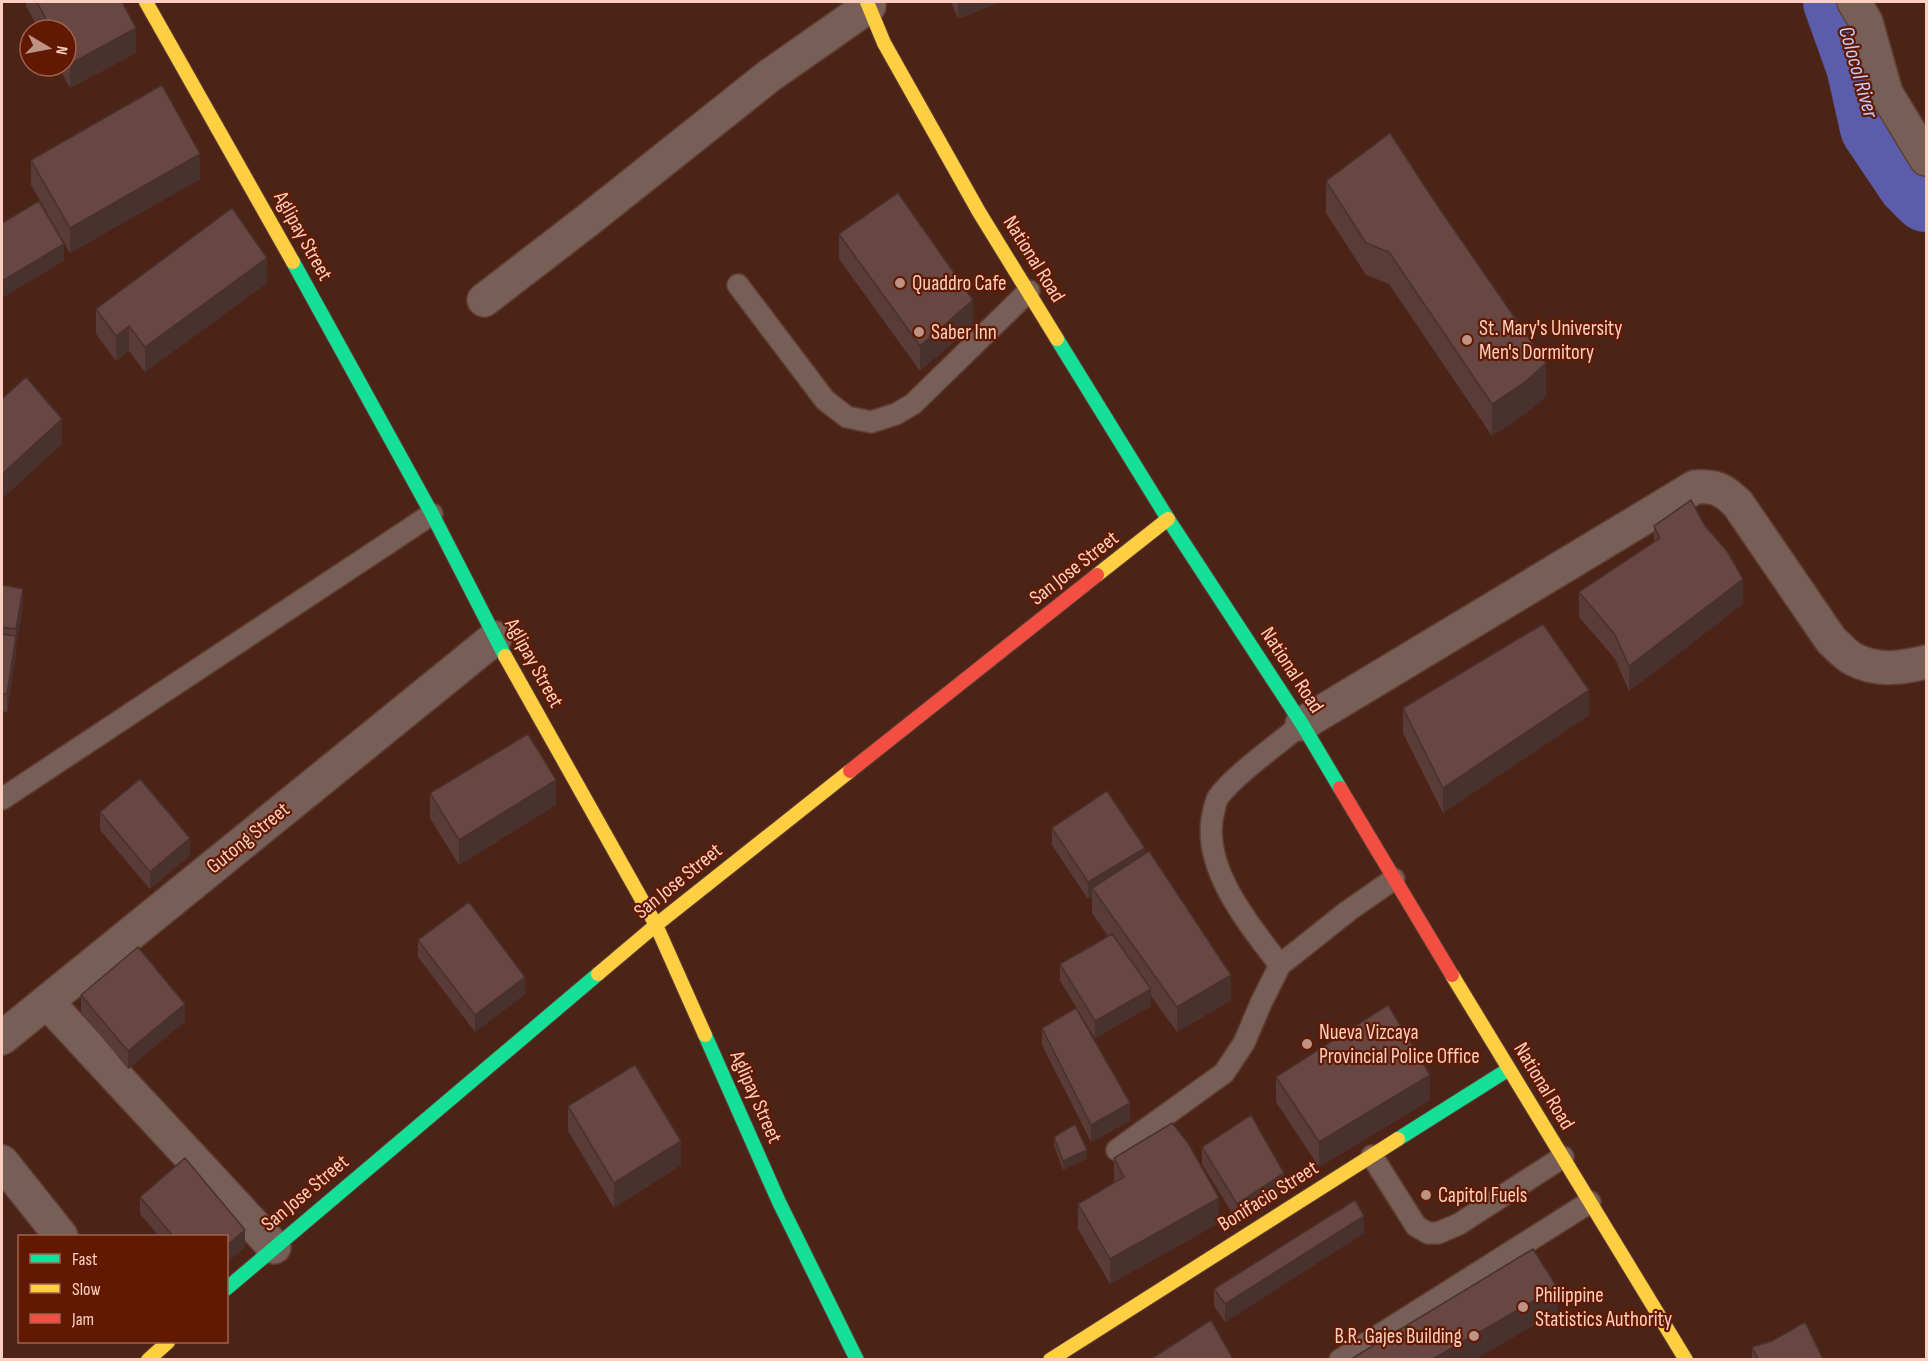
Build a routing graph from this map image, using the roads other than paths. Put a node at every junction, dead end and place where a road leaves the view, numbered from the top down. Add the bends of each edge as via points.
1 (146, 2) edge
2 (1854, 2) edge
3 (868, 4) edge
4 (1926, 159) edge
5 (738, 285) dead end
6 (1029, 291) junction
7 (484, 300) dead end
8 (432, 514) junction
9 (1168, 519) junction
10 (495, 638) junction
11 (1926, 662) edge
12 (1302, 724) junction
13 (2, 799) edge
14 (1394, 879) junction
15 (656, 925) junction
16 (1280, 964) junction
17 (47, 1002) junction
18 (2, 1038) edge
19 (1509, 1069) junction
20 (1117, 1150) dead end
21 (1372, 1156) junction
22 (1563, 1157) junction
23 (2, 1162) edge
24 (1590, 1202) junction
25 (60, 1235) edge
26 (274, 1247) junction
27 (228, 1287) edge
28 (857, 1359) edge
29 (1050, 1359) edge
30 (1340, 1359) edge
31 (1686, 1359) edge

1 - 8 street, Aglipay Street
2 - 4 street via 1866,22 1886,93
3 - 6 street, National Road via 884,43 979,212
3 - 7 street via 769,76
5 - 6 lane via 825,400 848,417 871,422 913,404
6 - 9 street, National Road
8 - 10 street, Aglipay Street
8 - 13 lane
9 - 12 street, National Road
9 - 15 street, San Jose Street
10 - 15 street, Aglipay Street
10 - 17 street, Gutong Street
11 - 12 street via 1901,669 1852,659 1831,640 1738,504 1724,490 1695,487
12 - 14 street, National Road
12 - 16 lane via 1217,798 1211,825 1213,848 1229,894
14 - 16 lane
14 - 19 street, National Road
15 - 26 street, San Jose Street
15 - 28 street, Aglipay Street via 779,1202
16 - 20 lane via 1244,1043 1224,1073
17 - 18 street, Gutong Street
17 - 26 street
19 - 21 street, Bonifacio Street
19 - 22 street, National Road
21 - 22 lane via 1416,1226 1428,1233 1459,1224
21 - 29 street, Bonifacio Street
22 - 24 street, National Road
23 - 25 street
24 - 30 lane
24 - 31 street, National Road
26 - 27 street, San Jose Street

